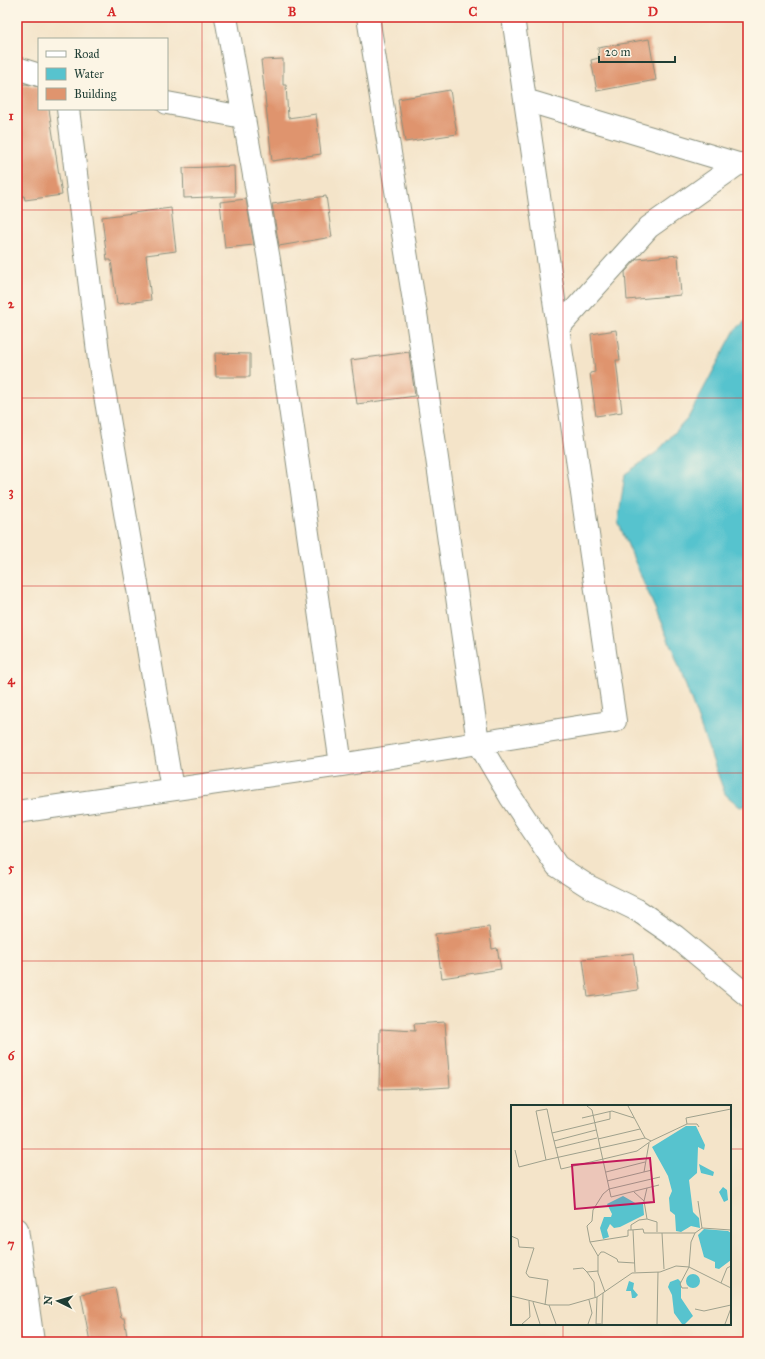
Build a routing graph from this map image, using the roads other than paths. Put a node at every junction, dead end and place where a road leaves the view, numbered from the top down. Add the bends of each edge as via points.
1 (226, 17) edge
2 (368, 17) edge
3 (513, 17) edge
4 (17, 68) edge
5 (38, 75) edge
6 (525, 100) junction
7 (168, 102) edge
8 (68, 110) edge
9 (243, 117) junction
10 (743, 164) edge
11 (559, 327) junction
12 (478, 742) junction
13 (341, 765) junction
14 (172, 789) junction
15 (17, 812) edge
16 (748, 996) edge
17 (17, 1229) edge
18 (33, 1342) edge

1 - 9 street
2 - 12 street via 417,320
3 - 6 street
4 - 5 street
6 - 10 street
6 - 11 street
7 - 9 street
8 - 14 street via 100,360
9 - 13 street via 269,260
10 - 11 street via 650,227
11 - 12 street via 615,721
12 - 13 street
12 - 16 street via 510,796 557,866 588,886 637,910 675,936
13 - 14 street
14 - 15 street
17 - 18 street

